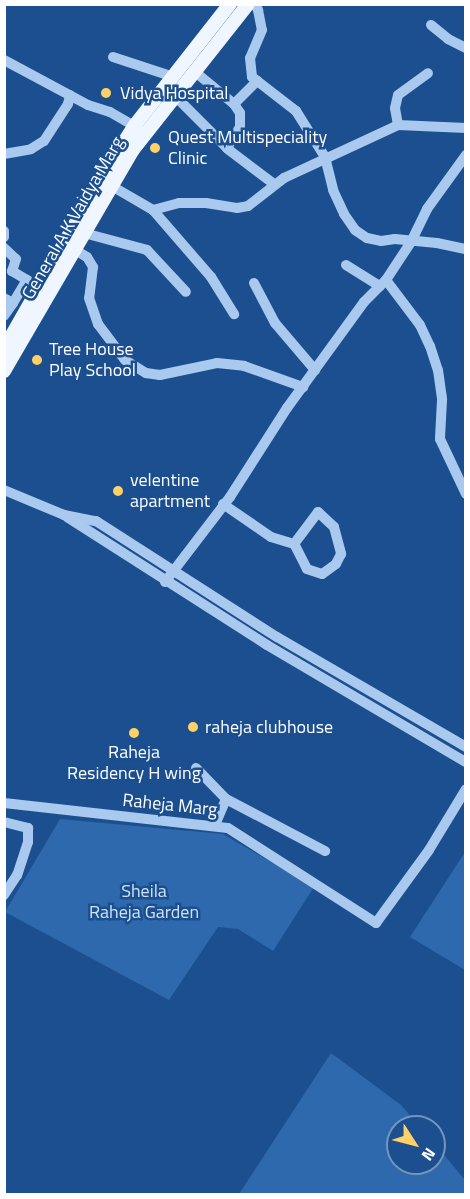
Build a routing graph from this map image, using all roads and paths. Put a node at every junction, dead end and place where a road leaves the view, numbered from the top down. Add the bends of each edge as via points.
1 (230, 4) edge
2 (248, 4) edge
3 (255, 4) edge
4 (431, 25) dead end
5 (465, 48) edge
6 (113, 57) dead end
7 (4, 60) edge
8 (194, 71) junction
9 (428, 73) dead end
10 (174, 77) junction
11 (257, 81) junction
12 (70, 95) junction
13 (175, 96) junction
14 (234, 104) junction
15 (398, 125) junction
16 (465, 128) edge
17 (140, 129) junction
18 (227, 148) junction
19 (4, 154) edge
20 (465, 155) edge
21 (325, 157) junction
22 (274, 184) junction
23 (110, 185) junction
24 (153, 210) junction
25 (4, 231) edge
26 (84, 233) junction
27 (4, 237) edge
28 (411, 242) junction
29 (4, 249) edge
30 (74, 249) junction
31 (465, 249) edge
32 (346, 265) dead end
33 (27, 280) junction
34 (254, 283) dead end
35 (383, 283) junction
36 (39, 288) junction
37 (186, 291) dead end
38 (9, 300) edge
39 (234, 314) dead end
40 (9, 321) edge
41 (4, 349) edge
42 (315, 370) junction
43 (4, 371) edge
44 (303, 387) junction
45 (4, 490) edge
46 (465, 494) edge
47 (223, 504) junction
48 (64, 515) junction
49 (294, 544) junction
50 (173, 572) junction
51 (165, 582) junction
52 (465, 747) edge
53 (465, 762) edge
54 (196, 768) dead end
55 (465, 789) edge
56 (226, 799) junction
57 (4, 803) edge
58 (4, 822) edge
59 (215, 825) junction
60 (325, 851) dead end
61 (4, 895) edge

1 - 10 main road, General A K Vaidya Marg
2 - 8 main road, General A K Vaidya Marg
3 - 11 street via 262,30 250,58 252,77
4 - 5 street
6 - 10 street
7 - 12 street
8 - 13 main road, General A K Vaidya Marg
8 - 14 street
9 - 15 street via 398,95
10 - 17 main road, General A K Vaidya Marg
11 - 14 street
11 - 21 street via 296,111
12 - 17 street
12 - 19 street via 44,141 31,149
13 - 17 main road, General A K Vaidya Marg
13 - 18 street
14 - 18 street via 241,120
15 - 16 street
15 - 21 street
17 - 23 main road, General A K Vaidya Marg
17 - 36 main road, General A K Vaidya Marg via 105,172
18 - 22 street
20 - 28 street via 427,209
21 - 22 street
21 - 28 street via 333,190 356,230 366,238
22 - 24 street via 248,206 179,203
23 - 24 street
23 - 26 main road, General A K Vaidya Marg
24 - 39 street via 211,277
25 - 27 street
26 - 30 main road, General A K Vaidya Marg
26 - 37 street via 147,250
28 - 31 street
28 - 35 street
29 - 33 street via 16,259 12,272
30 - 43 main road, General A K Vaidya Marg
30 - 44 street via 87,257 93,267 89,298 98,324 126,360 146,373 160,375 217,363 244,366
32 - 35 street
33 - 36 street
33 - 38 street
34 - 42 street via 275,323
35 - 42 street via 364,302
35 - 46 street via 420,325 430,346 442,399 440,439
36 - 40 main road, General A K Vaidya Marg
38 - 40 street
40 - 41 main road, General A K Vaidya Marg
42 - 44 street
44 - 47 street
45 - 48 street
47 - 49 street via 271,537
47 - 50 street
48 - 50 street via 96,521
48 - 51 street
49 - 49 street via 318,512 334,527 341,554 336,564 322,574 307,569
50 - 51 street
50 - 52 street
51 - 53 street
54 - 56 street
55 - 59 street, Raheja Marg via 429,850 376,923 228,828
56 - 59 street
56 - 60 street
57 - 59 street, Raheja Marg
58 - 61 street via 28,828 28,842

